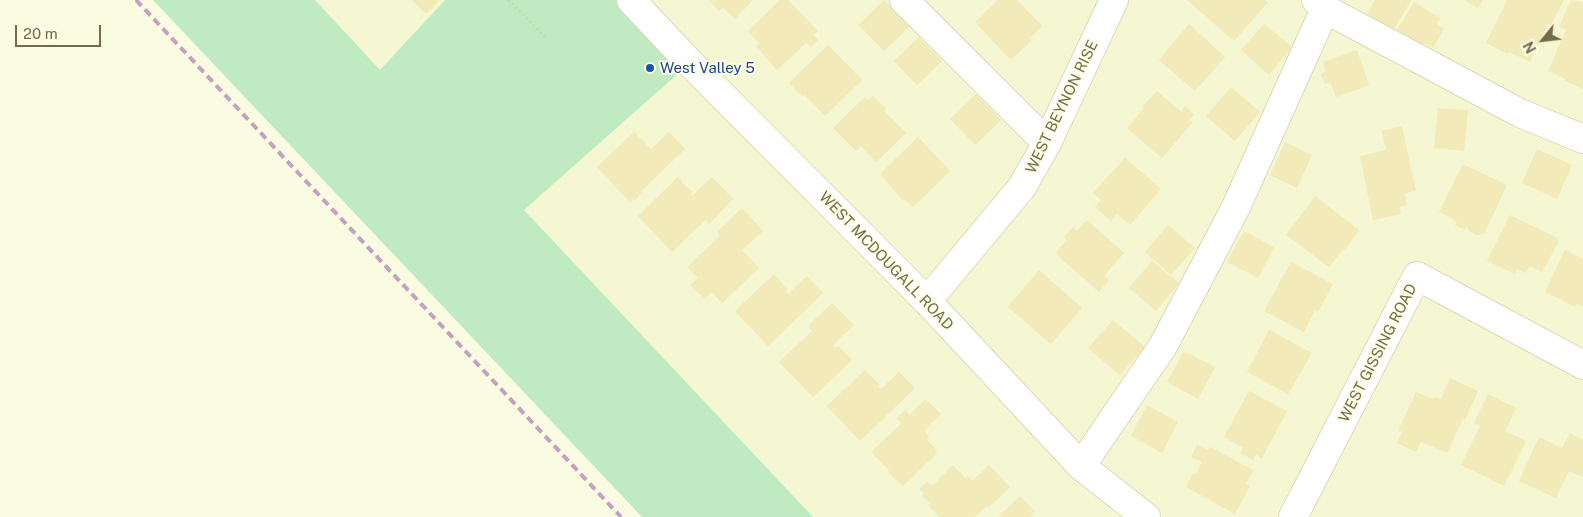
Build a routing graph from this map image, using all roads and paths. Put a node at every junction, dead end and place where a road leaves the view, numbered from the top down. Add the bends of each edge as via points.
1 (509, 0) edge
2 (631, 0) edge
3 (904, 0) edge
4 (1114, 0) edge
5 (1320, 4) edge
6 (545, 38) dead end
7 (1583, 139) edge
8 (1047, 143) junction
9 (927, 301) junction
10 (1583, 365) edge
11 (1081, 466) junction
12 (1146, 517) edge
13 (1294, 517) edge

1 - 6 path
2 - 9 street, WEST MCDOUGALL ROAD
3 - 8 street
4 - 8 street, WEST BEYNON RISE
5 - 7 street via 1520,113
5 - 11 street via 1236,207 1163,346
8 - 9 street, WEST BEYNON RISE via 1022,187
9 - 11 street, WEST MCDOUGALL ROAD
10 - 13 street, WEST GISSING ROAD via 1417,276
11 - 12 street, WEST MCDOUGALL ROAD

